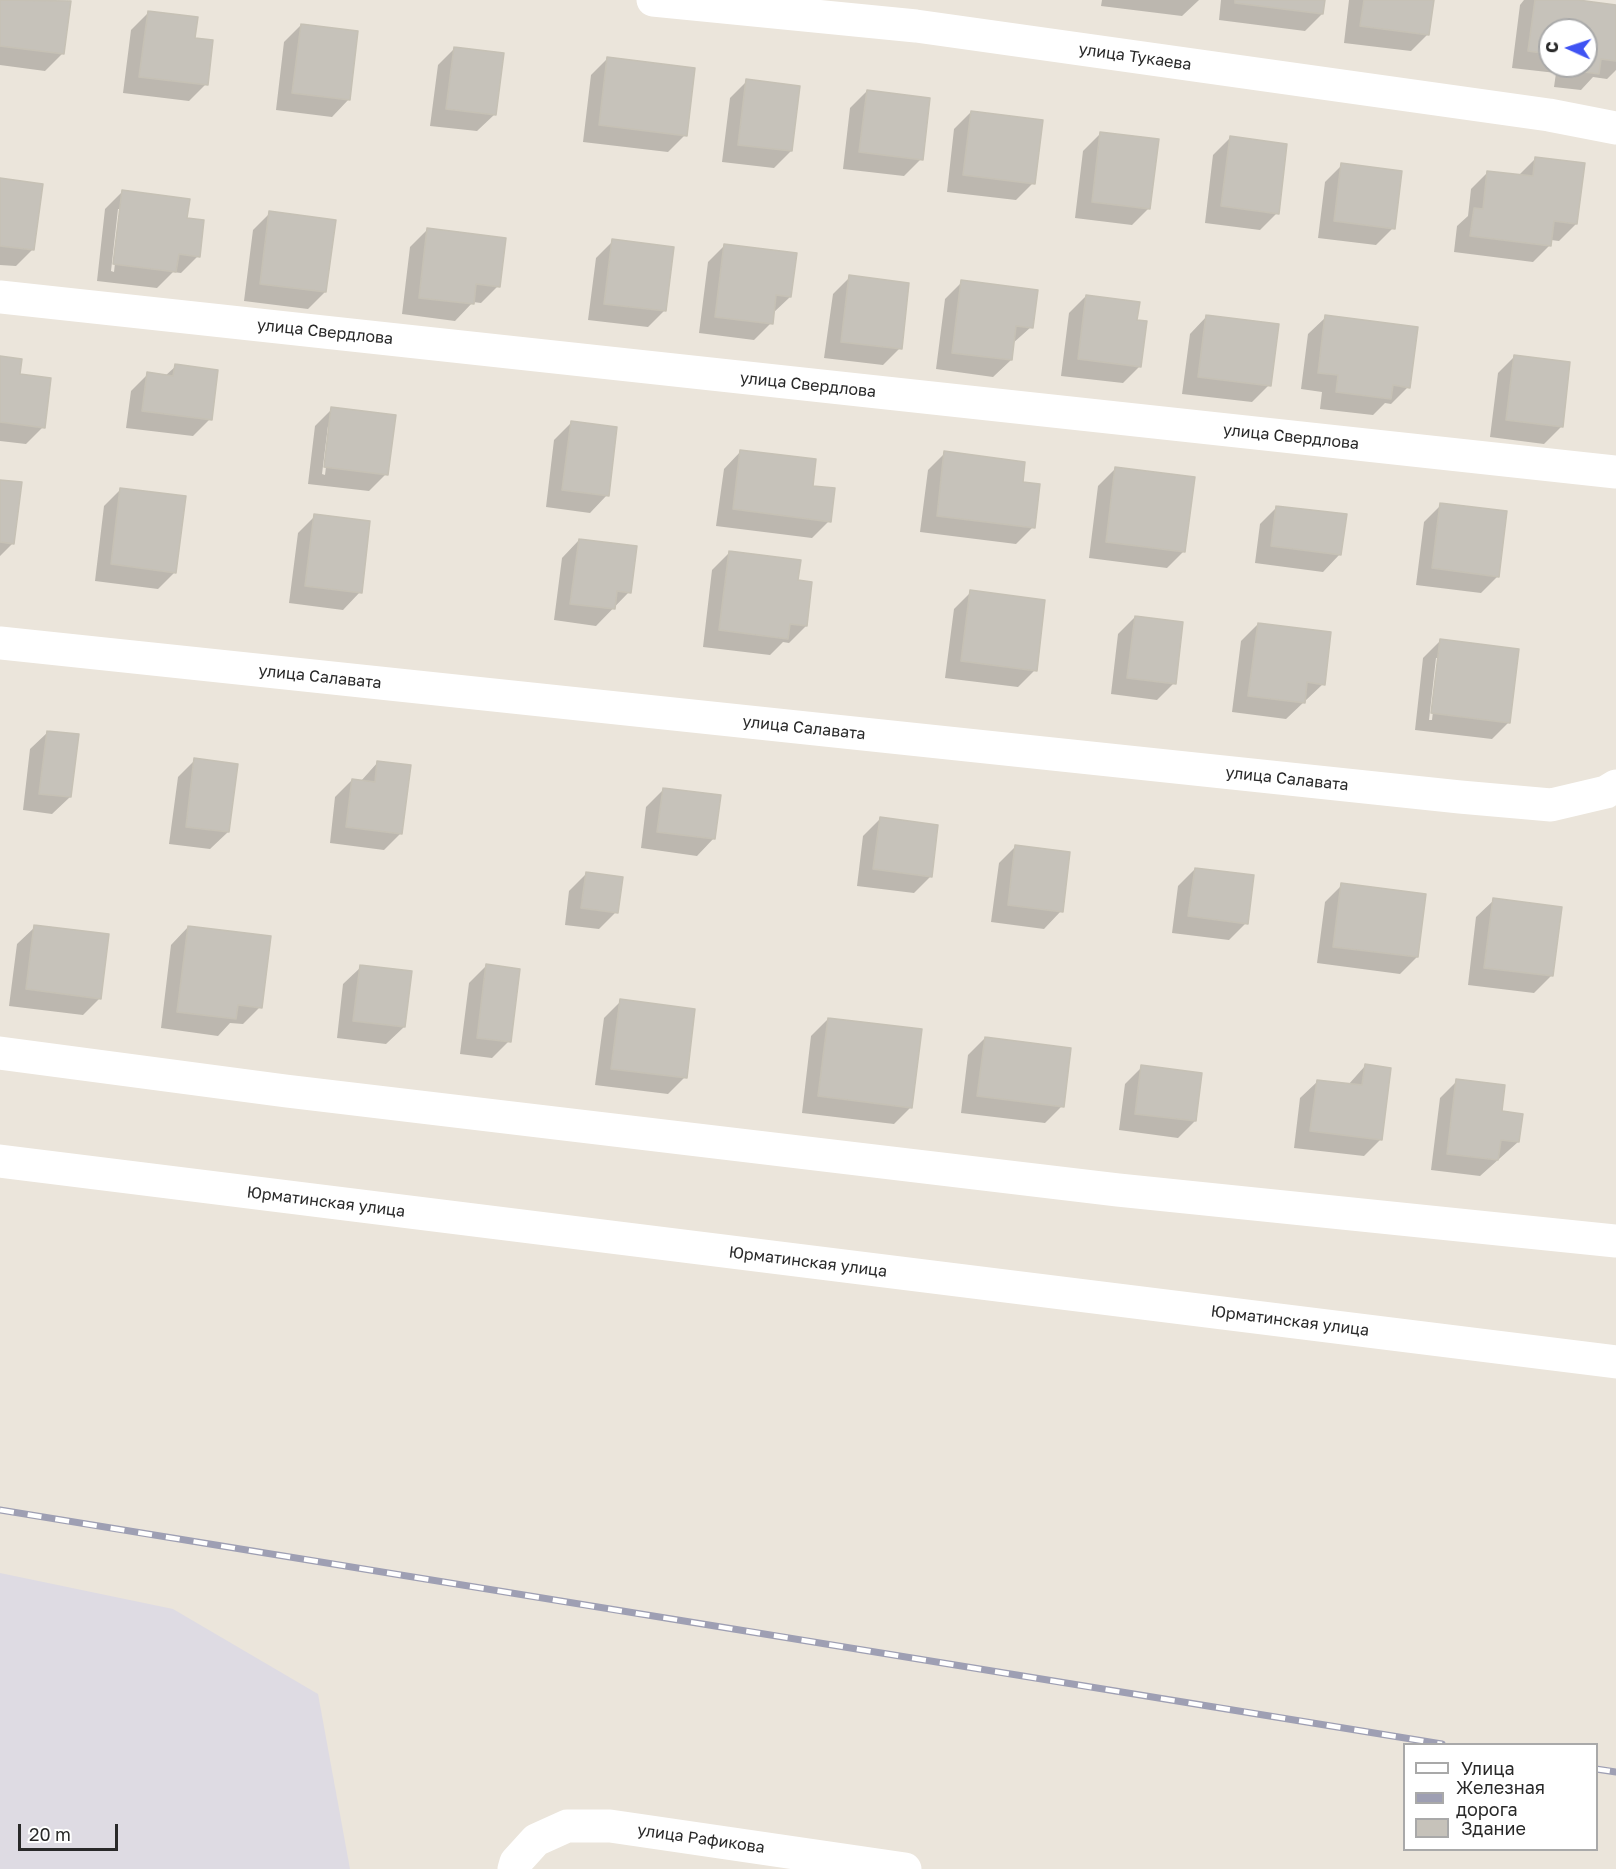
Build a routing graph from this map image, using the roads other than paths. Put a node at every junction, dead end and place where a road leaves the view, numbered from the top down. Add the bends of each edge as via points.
1 (653, 0) edge
2 (1616, 128) edge
3 (0, 297) edge
4 (1616, 472) edge
5 (0, 643) edge
6 (1611, 789) edge
7 (0, 1053) edge
8 (0, 1161) edge
9 (1616, 1241) edge
10 (1616, 1362) edge
11 (514, 1869) edge
12 (905, 1869) edge

1 - 2 street, улица Тукаева via 916,26 1549,115
3 - 4 street, улица Свердлова
5 - 6 street, улица Салавата via 1460,797 1551,805
7 - 9 street via 1118,1190
8 - 10 street, Юрматинская улица
11 - 12 street, улица Рафикова via 536,1840 567,1826 610,1826

